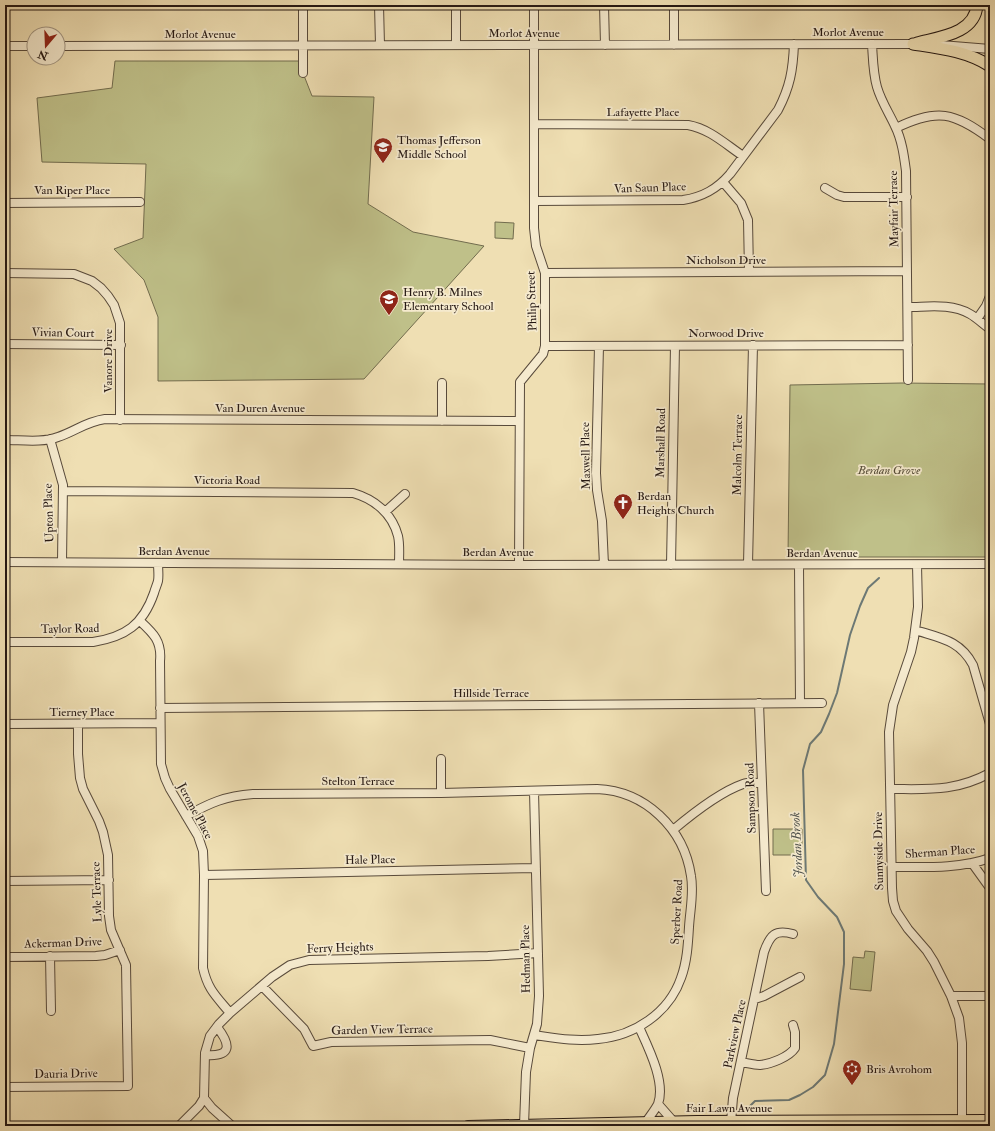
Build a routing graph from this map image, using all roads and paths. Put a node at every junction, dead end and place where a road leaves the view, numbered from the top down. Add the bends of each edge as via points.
1 (303, 5) edge
2 (379, 5) edge
3 (456, 5) edge
4 (534, 5) edge
5 (604, 5) edge
6 (674, 5) edge
7 (977, 5) edge
8 (794, 44) junction
9 (872, 44) junction
10 (913, 44) junction
11 (456, 45) junction
12 (534, 45) junction
13 (605, 45) junction
14 (674, 45) junction
15 (5, 46) edge
16 (26, 46) edge
17 (66, 46) edge
18 (303, 46) junction
19 (380, 46) junction
20 (990, 49) edge
21 (990, 66) edge
22 (303, 73) dead end
23 (534, 124) junction
24 (896, 128) junction
25 (990, 139) edge
26 (743, 156) junction
27 (723, 182) junction
28 (825, 188) dead end
29 (907, 197) junction
30 (534, 201) junction
31 (5, 202) edge
32 (140, 202) dead end
33 (907, 271) junction
34 (749, 272) junction
35 (5, 273) edge
36 (545, 273) junction
37 (990, 296) edge
38 (908, 307) junction
39 (977, 319) junction
40 (990, 329) edge
41 (5, 344) edge
42 (908, 344) junction
43 (121, 345) junction
44 (753, 345) junction
45 (545, 346) junction
46 (599, 346) junction
47 (675, 346) junction
48 (908, 380) dead end
49 (442, 383) dead end
50 (120, 420) junction
51 (442, 421) junction
52 (519, 422) junction
53 (50, 439) junction
54 (5, 440) edge
55 (63, 491) junction
56 (405, 494) dead end
57 (385, 512) junction
58 (5, 562) edge
59 (62, 562) junction
60 (158, 563) junction
61 (399, 564) junction
62 (671, 564) junction
63 (748, 564) junction
64 (799, 564) junction
65 (990, 564) edge
66 (519, 565) junction
67 (604, 565) junction
68 (918, 565) junction
69 (140, 621) junction
70 (915, 630) junction
71 (5, 642) edge
72 (822, 702) dead end
73 (759, 703) junction
74 (800, 703) junction
75 (160, 708) junction
76 (5, 724) edge
77 (78, 724) junction
78 (160, 724) junction
79 (990, 724) edge
80 (441, 759) dead end
81 (990, 773) edge
82 (762, 783) junction
83 (890, 789) junction
84 (534, 791) junction
85 (441, 793) junction
86 (186, 816) junction
87 (673, 830) junction
88 (990, 858) edge
89 (972, 863) junction
90 (892, 867) junction
91 (536, 868) junction
92 (204, 875) junction
93 (5, 880) edge
94 (109, 880) junction
95 (990, 888) edge
96 (766, 891) dead end
97 (793, 934) dead end
98 (120, 950) junction
99 (538, 953) junction
100 (50, 956) junction
101 (5, 957) edge
102 (800, 977) dead end
103 (262, 986) junction
104 (951, 996) junction
105 (990, 996) edge
106 (755, 999) junction
107 (51, 1011) dead end
108 (230, 1013) junction
109 (793, 1025) dead end
110 (217, 1027) junction
111 (639, 1028) junction
112 (534, 1035) junction
113 (530, 1048) junction
114 (205, 1056) junction
115 (741, 1062) junction
116 (128, 1086) joint
117 (5, 1087) edge
118 (204, 1098) junction
119 (658, 1104) junction
120 (962, 1120) junction
121 (990, 1120) edge
122 (673, 1121) junction
123 (646, 1122) junction
124 (731, 1122) junction
125 (867, 1123) edge
126 (880, 1123) edge
127 (659, 1124) edge
128 (524, 1125) junction
129 (179, 1126) edge
130 (232, 1126) edge
131 (468, 1126) edge

1 - 18 street
2 - 19 street
3 - 11 street
4 - 12 street, Philip Street
5 - 13 street
6 - 14 street
7 - 10 highway via 972,20 963,28
8 - 9 street, Morlot Avenue
8 - 14 street, Morlot Avenue
8 - 26 street, Van Saun Place via 791,79 784,100
9 - 10 street, Morlot Avenue
9 - 24 street, Mayfair Terrace via 877,88
10 - 20 street, Morlot Avenue
10 - 21 highway via 959,52
11 - 12 street, Morlot Avenue
11 - 19 street, Morlot Avenue
12 - 13 street, Morlot Avenue
12 - 23 street, Philip Street
13 - 14 street, Morlot Avenue
15 - 16 street
17 - 18 street, Morlot Avenue
18 - 19 street, Morlot Avenue
18 - 22 street
23 - 26 street, Lafayette Place via 688,124 708,131
23 - 30 street, Philip Street
24 - 25 street via 924,117 943,116 963,121
24 - 29 street, Mayfair Terrace via 904,156
26 - 27 street, Van Saun Place
27 - 30 street, Van Saun Place via 704,195 683,200
27 - 34 street via 741,203 748,220
28 - 29 street via 844,197
29 - 33 street, Mayfair Terrace
30 - 36 street, Philip Street via 535,237
31 - 32 street, Van Riper Place
33 - 34 street, Nicholson Drive
33 - 38 street, Mayfair Terrace
34 - 36 street, Nicholson Drive
35 - 43 street, Vanore Drive via 74,274 92,281 105,292 114,305 120,323
36 - 45 street, Philip Street
37 - 39 street
38 - 39 street via 951,307 969,313
38 - 42 street, Mayfair Terrace
39 - 40 street
41 - 43 street, Vivian Court
42 - 44 street, Norwood Drive
42 - 48 street, Mayfair Terrace
43 - 50 street, Vanore Drive
44 - 47 street, Norwood Drive
44 - 63 street, Malcolm Terrace
45 - 46 street, Norwood Drive
45 - 52 street, Philip Street via 543,354 520,382
46 - 47 street, Norwood Drive
46 - 67 street, Maxwell Place via 596,473
47 - 62 street, Marshall Road
49 - 51 street
50 - 51 street, Van Duren Avenue
50 - 53 street, Van Duren Avenue via 96,420
51 - 52 street, Van Duren Avenue
52 - 66 street, Philip Street
53 - 54 street, Van Duren Avenue
53 - 55 street, Upton Place
55 - 57 street, Victoria Road via 343,492 362,496
55 - 59 street, Upton Place
56 - 57 street
57 - 61 street, Victoria Road via 391,519 398,537
58 - 59 street, Berdan Avenue
59 - 60 street, Berdan Avenue
60 - 61 street, Berdan Avenue
60 - 69 street, Taylor Road via 158,581 151,602
61 - 66 street, Berdan Avenue
62 - 63 street, Berdan Avenue
62 - 67 street, Berdan Avenue
63 - 64 street, Berdan Avenue
64 - 68 street, Berdan Avenue
64 - 74 street
65 - 68 street, Berdan Avenue
66 - 67 street, Berdan Avenue
68 - 70 street, Sunnyside Drive
69 - 71 street, Taylor Road via 119,636 101,641
69 - 75 street, Jerome Place via 153,633 161,653
70 - 79 street via 950,641 969,657
70 - 83 street, Sunnyside Drive via 911,652 890,720
72 - 74 street, Hillside Terrace
73 - 74 street, Hillside Terrace
73 - 75 street, Hillside Terrace
73 - 82 street, Sampson Road
75 - 78 street, Jerome Place
76 - 77 street, Tierney Place
77 - 78 street, Tierney Place
77 - 94 street, Lyle Terrace via 80,778 104,832
78 - 86 street, Jerome Place via 161,764 165,778
80 - 85 street
81 - 83 street via 978,780 936,790
82 - 87 street via 748,783 733,789 700,808
82 - 96 street, Sampson Road
83 - 90 street, Sunnyside Drive
84 - 85 street, Stelton Terrace
84 - 87 street, Sperber Road via 608,789 646,804
84 - 91 street, Hedman Place
85 - 86 street, Stelton Terrace via 236,795 220,799
86 - 92 street, Jerome Place via 198,836 203,851
87 - 111 street, Sperber Road via 686,854 692,877 685,966 669,1001
88 - 89 street, Sherman Place
89 - 90 street, Sherman Place via 928,868
89 - 95 street
90 - 104 street, Sunnyside Drive via 893,901 896,911 931,956
91 - 92 street, Hale Place
91 - 99 street, Hedman Place
92 - 108 street, Jerome Place via 203,968 206,982
93 - 94 street
94 - 98 street, Lyle Terrace via 109,924
97 - 106 street, Parkview Place via 777,932 770,939 764,952
98 - 100 street, Ackerman Drive via 96,956
98 - 116 street, Lyle Terrace via 127,974
99 - 103 street, Ferry Heights via 309,960 290,965
99 - 112 street, Hedman Place via 539,996
100 - 101 street, Ackerman Drive
100 - 107 street
102 - 106 street
103 - 108 street, Ferry Heights
103 - 113 street, Garden View Terrace via 304,1029 313,1046 331,1042 490,1040
104 - 105 street
104 - 120 street, Sunnyside Drive via 962,1030
106 - 115 street, Parkview Place
108 - 110 street, Ferry Heights
109 - 115 street via 795,1048 789,1054 760,1065
110 - 114 street, Ferry Heights via 210,1036
110 - 114 street via 225,1037 226,1048 223,1054
111 - 112 street, Sperber Road via 599,1039 572,1040
111 - 119 street via 656,1066 659,1081
112 - 113 street, Hedman Place
113 - 128 street, Hedman Place via 526,1072
114 - 118 street, Ferry Heights
115 - 124 street, Parkview Place
116 - 117 street, Dauria Drive
118 - 129 street
118 - 130 street
119 - 122 street
119 - 123 street
120 - 121 main road, Fair Lawn Avenue
120 - 126 main road, Fair Lawn Avenue
122 - 124 main road, Fair Lawn Avenue
122 - 127 main road, Fair Lawn Avenue
123 - 127 main road, Fair Lawn Avenue
123 - 128 main road, Fair Lawn Avenue
124 - 125 main road, Fair Lawn Avenue
125 - 126 main road, Fair Lawn Avenue
128 - 131 main road, Fair Lawn Avenue

